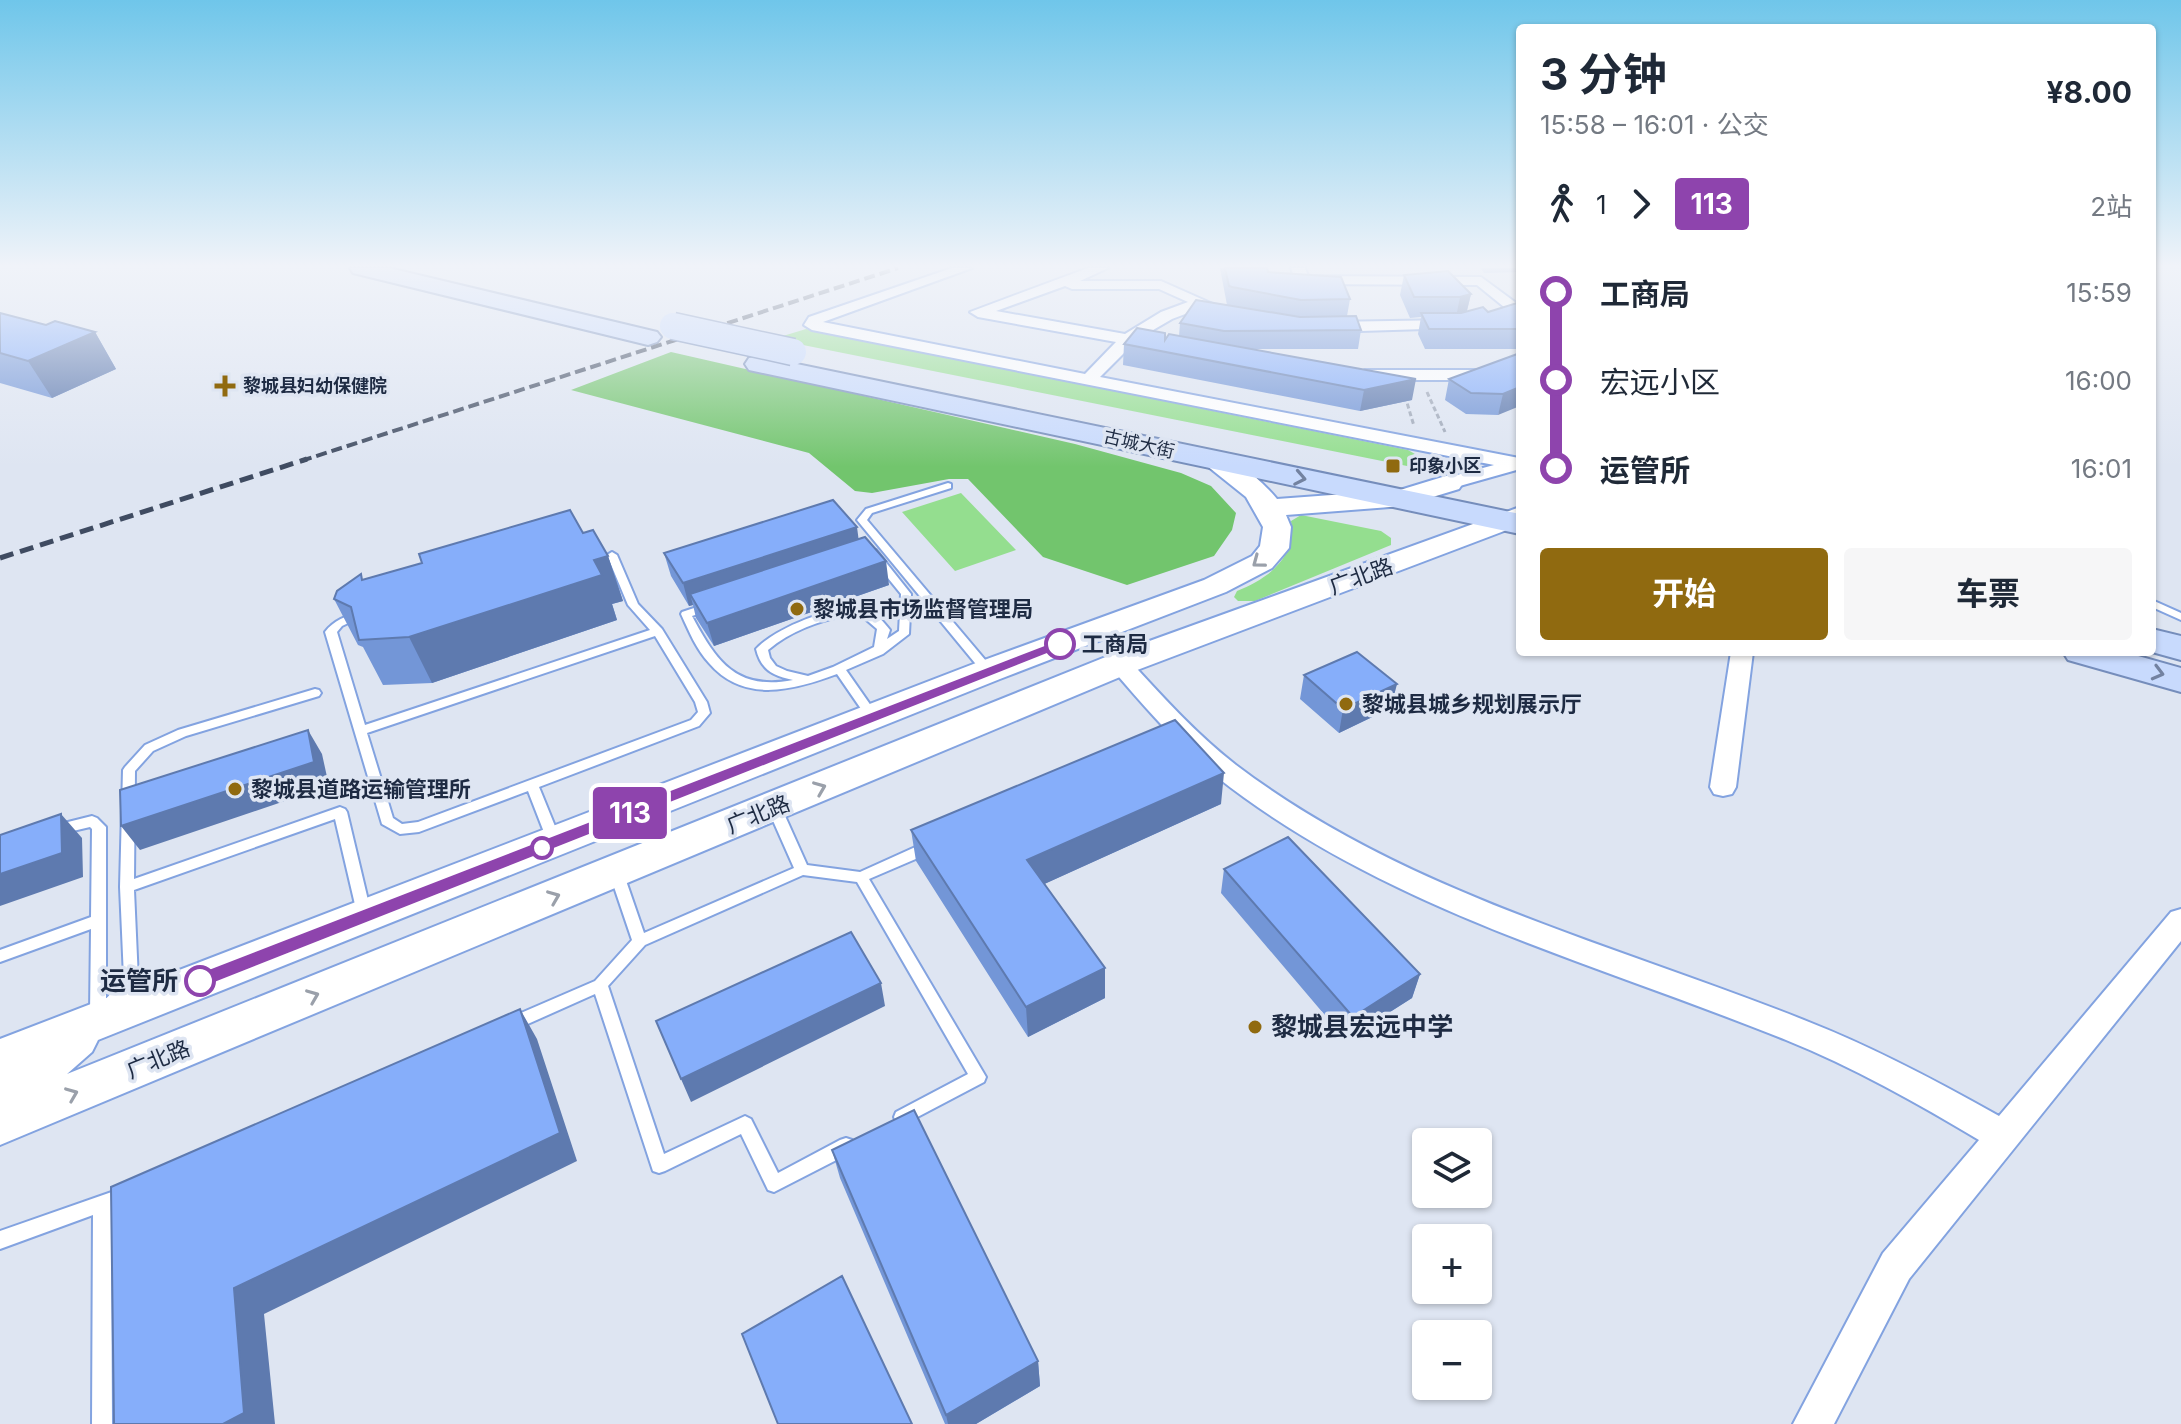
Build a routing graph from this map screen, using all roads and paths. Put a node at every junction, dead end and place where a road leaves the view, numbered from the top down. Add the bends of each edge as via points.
1 (637, 334) edge
2 (712, 334) edge
3 (859, 334) edge
4 (1100, 334) edge
5 (1133, 334) edge
6 (1125, 339) junction
7 (1170, 347) edge
8 (1516, 363) edge
9 (1350, 375) edge
10 (1398, 375) junction
11 (1420, 375) junction
12 (1088, 380) junction
13 (1420, 445) junction
14 (1214, 461) junction
15 (1516, 464) edge
16 (1516, 464) edge
17 (1451, 467) junction
18 (948, 486) dead end
19 (1403, 498) junction
20 (1269, 508) junction
21 (1516, 514) edge
22 (1516, 515) edge
23 (1516, 515) edge
24 (612, 555) dead end
25 (2156, 605) edge
26 (370, 612) edge
27 (2181, 617) edge
28 (658, 631) junction
29 (2156, 641) edge
30 (2181, 648) edge
31 (879, 651) junction
32 (1741, 656) edge
33 (2095, 656) edge
34 (1120, 664) junction
35 (839, 668) junction
36 (988, 671) junction
37 (807, 679) junction
38 (2181, 680) edge
39 (315, 693) dead end
40 (872, 716) junction
41 (360, 731) junction
42 (532, 785) junction
43 (1723, 787) dead end
44 (656, 803) junction
45 (774, 807) junction
46 (42, 835) edge
47 (947, 839) edge
48 (555, 843) junction
49 (678, 847) junction
50 (802, 870) junction
51 (616, 872) junction
52 (861, 877) junction
53 (127, 887) junction
54 (365, 917) junction
55 (2181, 920) edge
56 (96, 921) junction
57 (640, 941) junction
58 (0, 956) edge
59 (600, 985) junction
60 (98, 1020) junction
61 (500, 1029) edge
62 (0, 1059) edge
63 (0, 1104) edge
64 (0, 1123) edge
65 (883, 1127) edge
66 (2003, 1136) junction
67 (856, 1141) edge
68 (145, 1187) edge
69 (102, 1205) junction
70 (0, 1240) edge
71 (102, 1424) edge
72 (1813, 1424) edge

1 - 14 main road, 古城大街
2 - 17 main road, 古城大街, bridge
3 - 12 street
4 - 6 street
5 - 6 street
6 - 7 street
6 - 12 street
8 - 11 street via 1480,375
9 - 10 street
10 - 11 street
10 - 13 path
11 - 17 path
12 - 13 street
13 - 17 street
14 -> 19 main road, 古城大街
14 - 20 main road via 1256,491
15 - 17 street
16 - 17 street
17 - 19 main road
17 - 21 main road, 古城大街
18 - 36 lane via 869,511 862,520
19 - 20 main road
19 - 22 main road, 古城大街
20 -> 36 main road via 1277,527 1274,548 1262,562 1215,586
23 - 34 main road, 广北路
24 - 28 lane via 633,605
25 - 27 lane
26 - 41 lane via 331,632
28 - 41 lane
28 - 42 lane via 704,713 695,723
29 - 30 main road
31 - 35 lane
31 - 37 lane via 884,630 874,617 857,611 772,638 762,649 763,662 773,672
31 - 37 lane via 905,632 906,594 872,552 686,614 711,660 726,672 762,687
32 - 43 street
33 -> 38 main road
45 -> 34 main road, 广北路
34 - 66 street via 1164,714 1240,781 1355,851 1438,894 1564,947 1773,1021 1928,1093
35 - 37 lane
35 - 40 lane
36 - 40 main road
39 - 53 lane via 149,748 129,770
40 - 44 main road
41 - 42 lane via 387,821 400,829 419,827
42 - 48 lane
44 - 48 main road
44 - 49 main road
45 - 49 main road, 广北路
45 - 50 lane
46 - 56 lane via 85,821 99,827
47 - 52 lane
48 - 54 main road
49 - 51 main road, 广北路
50 - 52 lane
50 - 57 lane
51 - 57 lane
64 -> 51 main road, 广北路
52 - 65 lane via 978,1077
53 - 54 lane via 340,812
53 - 60 lane via 131,980
54 - 60 main road
55 - 66 street
56 - 58 lane
56 - 60 lane
57 - 59 lane
59 - 61 lane
59 - 67 lane via 659,1165 745,1124 774,1184
60 - 62 main road
60 - 63 main road
66 - 72 street via 1896,1266
68 - 69 lane
69 - 70 lane
69 - 71 lane

